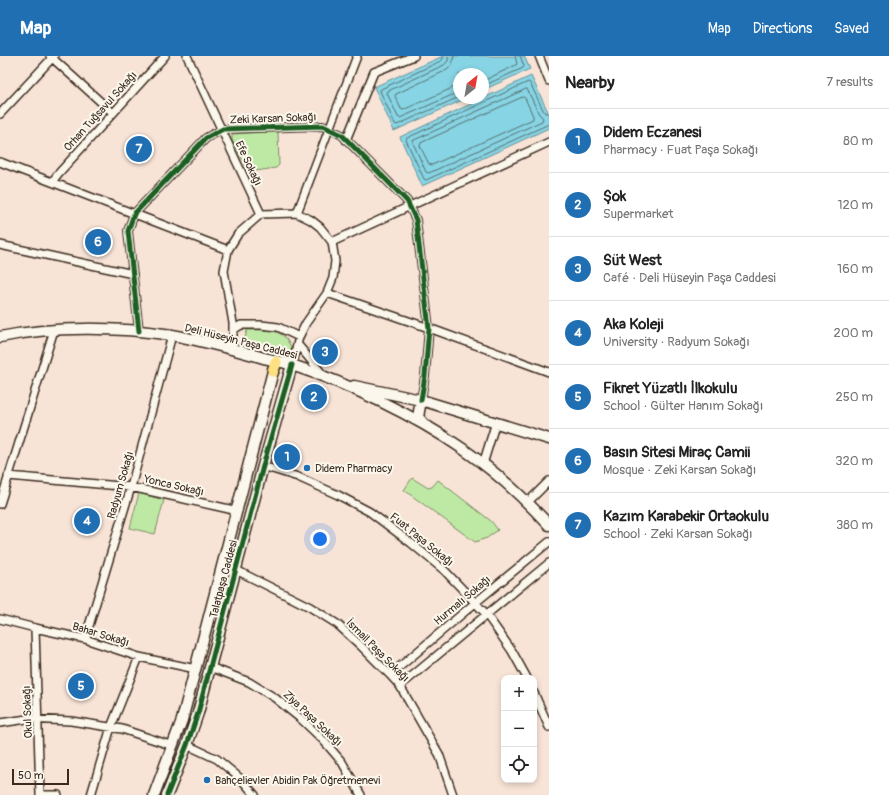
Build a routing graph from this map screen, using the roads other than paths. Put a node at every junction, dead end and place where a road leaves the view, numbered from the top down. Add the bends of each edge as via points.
1 (165, 56) edge
2 (187, 56) edge
3 (357, 56) edge
4 (414, 56) edge
5 (539, 56) edge
6 (52, 57) edge
7 (549, 81) edge
8 (113, 113) junction
9 (0, 114) edge
10 (329, 128) junction
11 (222, 130) junction
12 (346, 140) junction
13 (549, 142) edge
14 (0, 162) edge
15 (52, 182) junction
16 (409, 206) junction
17 (297, 213) junction
18 (134, 214) junction
19 (261, 214) junction
20 (332, 242) junction
21 (0, 245) edge
22 (228, 250) junction
23 (133, 274) junction
24 (327, 293) junction
25 (429, 328) junction
26 (54, 330) junction
27 (233, 330) junction
28 (139, 331) junction
29 (172, 336) junction
30 (0, 337) edge
31 (299, 341) junction
32 (230, 348) junction
33 (292, 365) junction
34 (275, 367) junction
35 (549, 372) edge
36 (331, 380) junction
37 (421, 400) junction
38 (496, 422) junction
39 (426, 427) junction
40 (549, 438) edge
41 (483, 464) junction
42 (263, 466) junction
43 (8, 476) junction
44 (549, 481) edge
45 (132, 487) junction
46 (527, 502) junction
47 (0, 504) edge
48 (238, 511) junction
49 (549, 525) edge
50 (549, 542) edge
51 (549, 563) edge
52 (236, 570) junction
53 (475, 603) junction
54 (486, 614) junction
55 (0, 618) edge
56 (35, 628) junction
57 (85, 638) junction
58 (139, 657) junction
59 (210, 667) junction
60 (196, 669) junction
61 (390, 675) junction
62 (525, 675) edge
63 (400, 686) junction
64 (537, 700) edge
65 (38, 719) junction
66 (0, 724) edge
67 (111, 727) junction
68 (549, 727) edge
69 (187, 745) junction
70 (173, 746) junction
71 (41, 795) edge
72 (58, 795) edge
73 (91, 795) edge
74 (154, 795) edge
75 (167, 795) edge
76 (255, 795) edge
77 (361, 795) edge
78 (453, 795) edge

1 - 8 street, Orhan Tuğsavul Sokağı
2 - 11 street, Efe Sokağı
3 - 10 street
4 - 12 street via 374,72
5 - 7 street
6 - 8 street
6 - 9 street
8 - 15 street, Orhan Tuğsavul Sokağı
10 - 11 street, Zeki Karsan Sokağı via 323,126
10 - 12 street, Zeki Karsan Sokağı
10 - 17 street
11 - 18 street, Zeki Karsan Sokağı via 206,138
11 - 19 street, Efe Sokağı
12 - 16 street, Zeki Karsan Sokağı via 407,201
13 - 16 street
14 - 15 street
15 - 18 street
16 - 20 street
16 - 25 street, Zeki Karsan Sokağı via 416,220
17 - 19 street
17 - 20 street via 320,227
18 - 22 street
18 - 23 street, Zeki Karsan Sokağı via 128,231
19 - 22 street via 238,234
20 - 24 street via 335,261 333,278
21 - 23 street
22 - 27 street via 224,271
23 - 28 street, Zeki Karsan Sokağı
24 - 25 street
24 - 31 street via 306,323
25 - 35 street
25 - 37 street, Zeki Karsan Sokağı
26 - 28 main road, Deli Hüseyin Paşa Caddesi
26 - 30 main road, Deli Hüseyin Paşa Caddesi via 21,332
26 - 43 street
27 - 31 street via 241,325 278,326
27 - 32 street
28 - 29 main road, Deli Hüseyin Paşa Caddesi
29 - 32 main road, Deli Hüseyin Paşa Caddesi
29 - 45 street, Radyum Sokağı
31 - 33 street
31 - 36 street
32 - 34 main road, Deli Hüseyin Paşa Caddesi
33 - 34 main road, Deli Hüseyin Paşa Caddesi
33 - 36 main road, Deli Hüseyin Paşa Caddesi
33 - 42 main road, Talatpaşa Caddesi
34 - 48 main road, Talatpaşa Caddesi
36 - 37 main road
36 - 39 main road, Deli Hüseyin Paşa Caddesi via 382,403
37 - 38 main road
37 - 39 main road via 418,416
38 - 40 main road
38 - 41 street
39 - 41 main road, Deli Hüseyin Paşa Caddesi
41 - 46 main road, Deli Hüseyin Paşa Caddesi
42 - 52 main road, Talatpaşa Caddesi
42 - 53 street, Fuat Paşa Sokağı via 304,480 370,512 446,570
43 - 45 street, Yonca Sokağı
43 - 47 street
44 - 46 street
45 - 48 street, Yonca Sokağı
45 - 57 street, Radyum Sokağı
46 - 49 main road, Deli Hüseyin Paşa Caddesi
48 - 60 main road, Talatpaşa Caddesi
50 - 53 street, Hurmalı Sokağı
51 - 54 street
52 - 59 main road, Talatpaşa Caddesi
52 - 61 street, İsmail Paşa Sokağı via 310,607 337,624
53 - 54 street, Fuat Paşa Sokağı
53 - 61 street, Hurmalı Sokağı
54 - 62 street, Fuat Paşa Sokağı
54 - 63 street
55 - 56 street, Bahar Sokağı
56 - 57 street, Bahar Sokağı
56 - 65 street, Okul Sokağı
57 - 58 street, Bahar Sokağı
58 - 60 street, Bahar Sokağı
58 - 67 street
59 - 69 main road, Talatpaşa Caddesi
59 - 77 street, Ziya Paşa Sokağı via 249,682 275,698 301,719 342,762
60 - 70 main road, Talatpaşa Caddesi
61 - 63 street, İsmail Paşa Sokağı
63 - 78 street, İsmail Paşa Sokağı via 439,754
64 - 68 street
65 - 66 street
65 - 67 street
65 - 71 street, Okul Sokağı
67 - 70 street
67 - 73 street
69 - 75 main road, Talatpaşa Caddesi
69 - 76 street via 217,758
70 - 74 main road, Talatpaşa Caddesi
71 - 72 street

